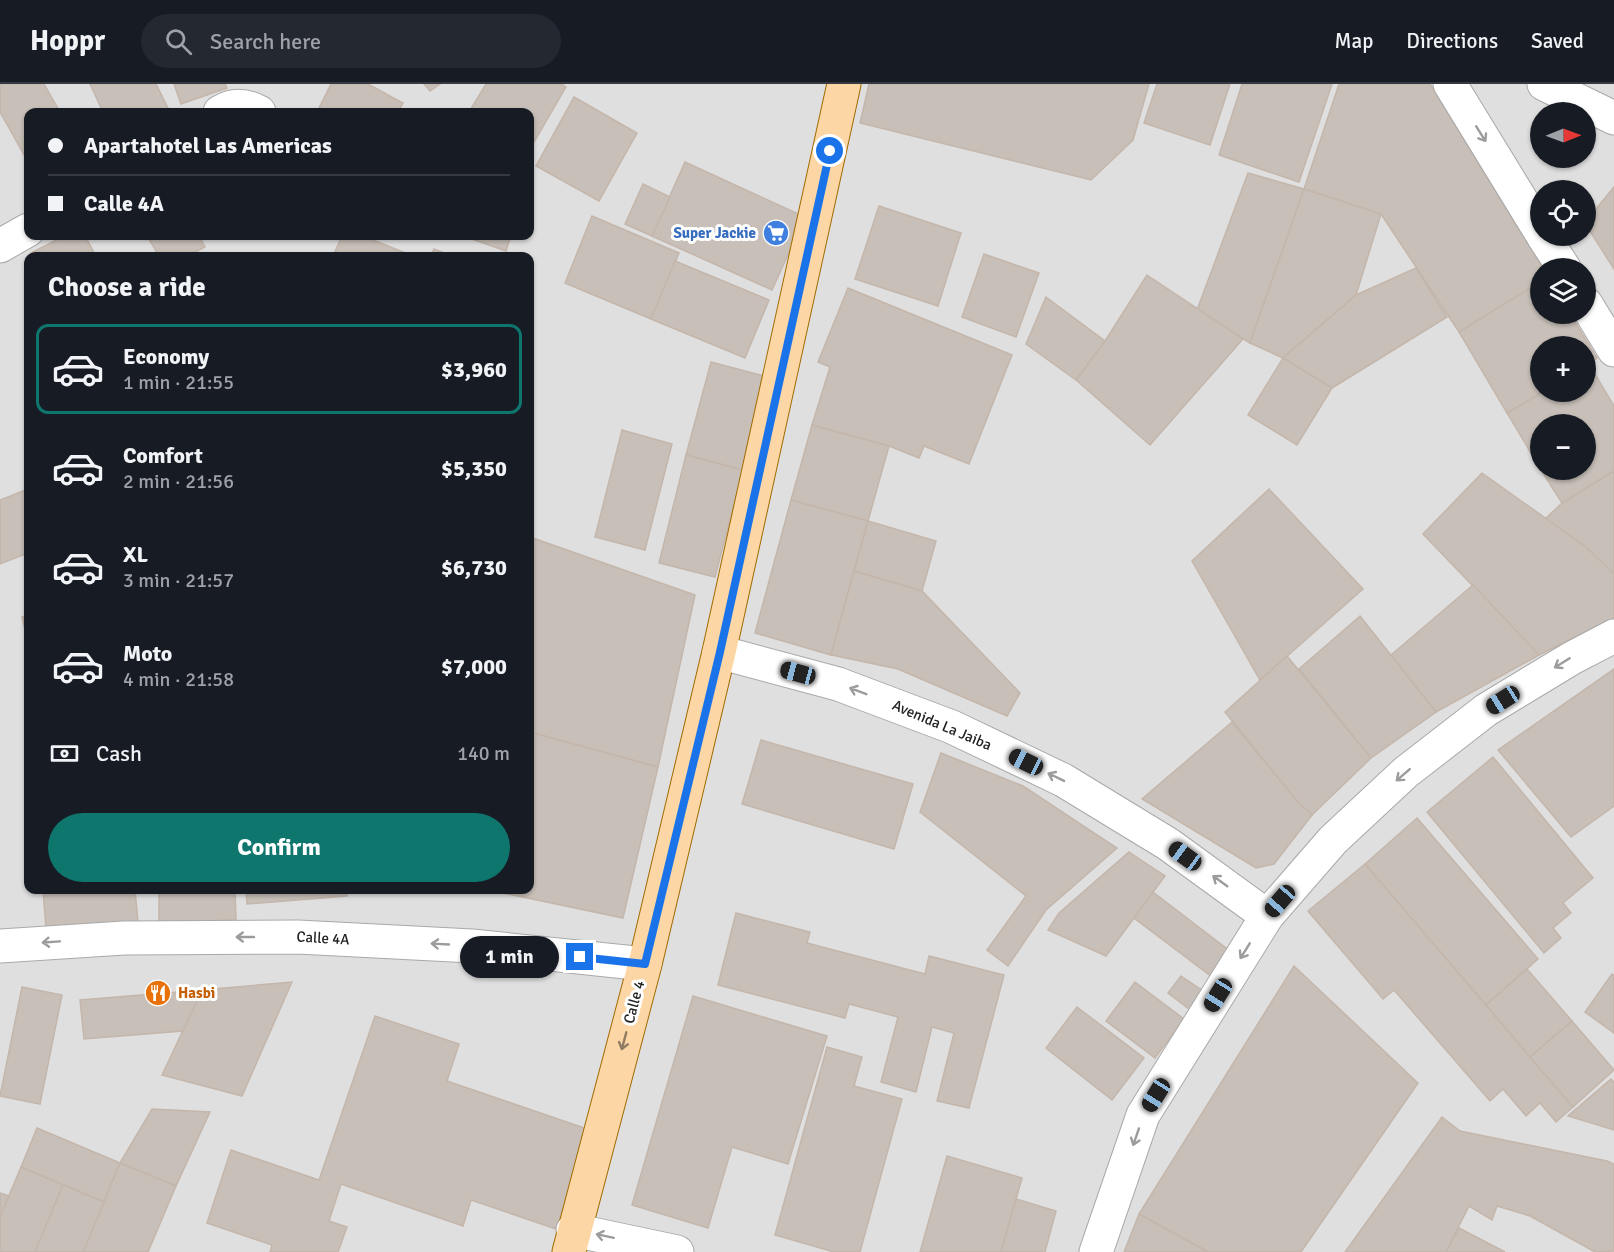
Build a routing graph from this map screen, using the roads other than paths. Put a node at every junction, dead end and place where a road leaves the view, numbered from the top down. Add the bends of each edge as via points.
1 (844, 84) edge
2 (1450, 84) edge
3 (1544, 84) edge
4 (226, 108) edge
5 (250, 108) edge
6 (1614, 118) edge
7 (1530, 215) edge
8 (24, 232) edge
9 (0, 246) edge
10 (1596, 320) edge
11 (1614, 350) edge
12 (1614, 636) edge
13 (720, 652) junction
14 (1267, 916) junction
15 (0, 946) edge
16 (645, 964) junction
17 (571, 1241) edge
18 (677, 1252) edge
19 (1096, 1252) edge

1 - 13 main road, Calle 4
2 -> 7 street
3 - 6 street
4 - 5 street
8 - 9 street
10 - 11 street
12 -> 14 street via 1486,710 1406,772 1333,840
14 -> 13 street, Avenida La Jaiba via 1168,844 1063,780 952,727 838,684
13 - 16 main road, Calle 4
14 -> 19 street via 1143,1115
16 -> 15 street, Calle 4A via 471,946 298,937 123,938
16 -> 17 main road, Calle 4
18 -> 17 street

